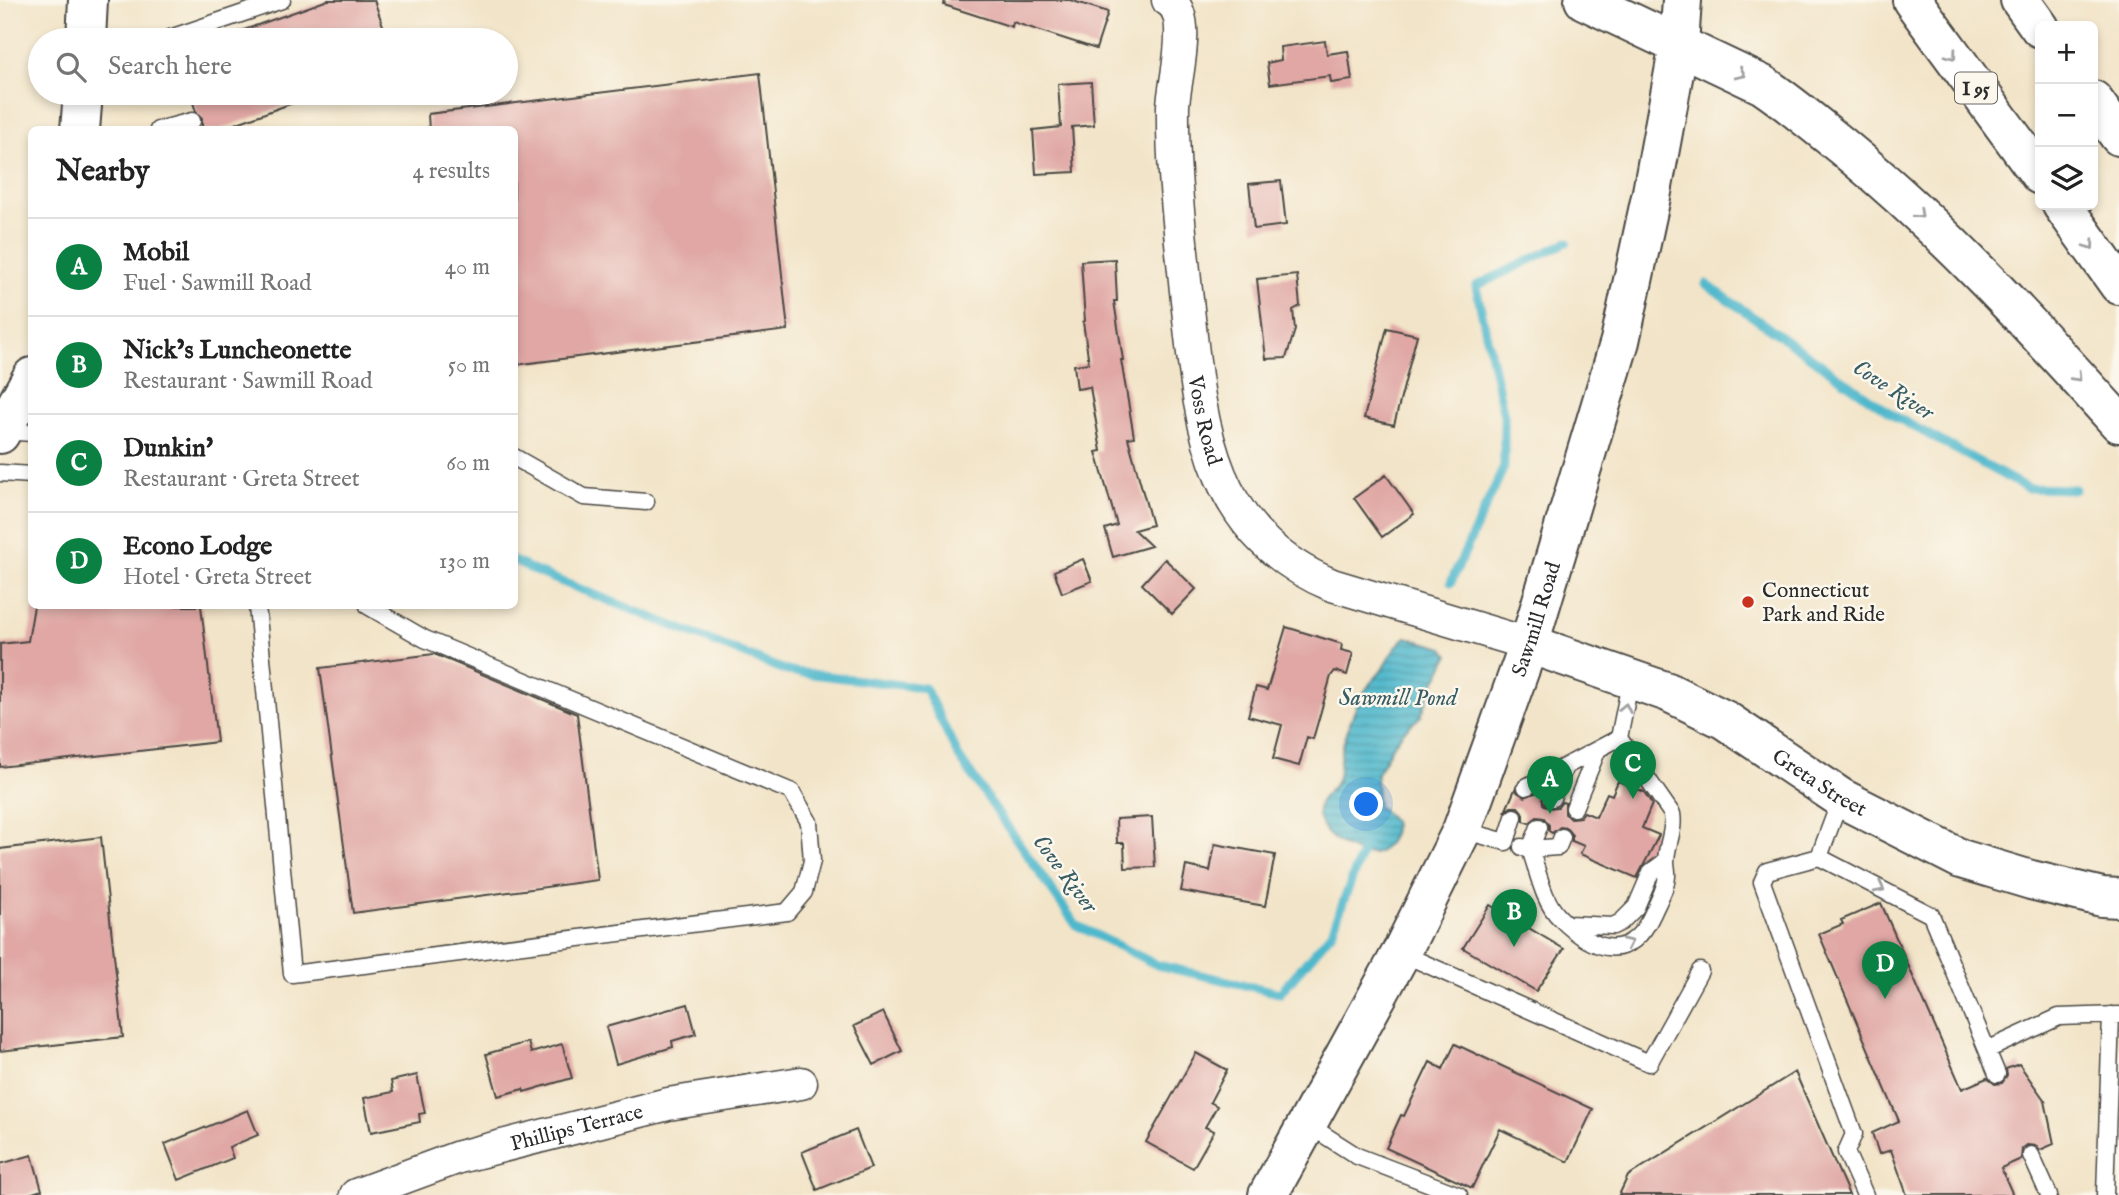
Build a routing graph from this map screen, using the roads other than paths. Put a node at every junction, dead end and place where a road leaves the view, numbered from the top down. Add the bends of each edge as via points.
1 (88, 0) edge
2 (282, 0) edge
3 (1584, 0) edge
4 (1682, 0) edge
5 (1912, 0) edge
6 (2020, 0) edge
7 (1170, 1) edge
8 (2035, 21) edge
9 (87, 28) edge
10 (199, 28) edge
11 (1679, 45) junction
12 (82, 105) edge
13 (2098, 107) edge
14 (192, 121) dead end
15 (80, 126) edge
16 (173, 126) edge
17 (2119, 136) edge
18 (2035, 168) edge
19 (2066, 210) edge
20 (2119, 285) edge
21 (2119, 423) edge
22 (518, 459) edge
23 (0, 473) edge
24 (28, 475) edge
25 (646, 502) dead end
26 (257, 609) edge
27 (373, 609) edge
28 (1530, 644) junction
29 (1631, 678) junction
30 (1619, 738) junction
31 (1598, 750) junction
32 (1565, 767) junction
33 (1526, 787) dead end
34 (1552, 798) dead end
35 (1841, 798) junction
36 (1574, 807) dead end
37 (1514, 817) dead end
38 (1539, 827) dead end
39 (1462, 830) junction
40 (1562, 837) dead end
41 (1506, 842) junction
42 (1530, 849) junction
43 (1819, 857) junction
44 (1666, 861) junction
45 (2119, 898) edge
46 (1568, 924) junction
47 (1401, 953) junction
48 (1700, 971) dead end
49 (2115, 1015) edge
50 (1987, 1049) junction
51 (1997, 1073) dead end
52 (801, 1083) dead end
53 (1307, 1124) junction
54 (2031, 1154) dead end
55 (356, 1195) edge
56 (1268, 1195) edge
57 (1459, 1195) edge
58 (1865, 1195) edge
59 (2049, 1195) edge
60 (2105, 1195) edge

1 - 9 main road
2 - 10 lane
3 - 11 main road
4 - 11 main road, Sawmill Road
5 -> 18 main road, I 95
6 - 8 main road
7 - 28 street, Voss Road via 1181,15 1173,166 1197,385 1211,454 1229,493 1257,532 1293,566 1311,576
11 -> 21 main road via 1763,85 1882,180 1974,266
11 - 28 main road, Sawmill Road via 1620,341
12 - 15 main road
13 - 17 main road
14 - 16 lane
19 -> 20 main road
22 - 25 lane via 583,496
23 - 24 lane
26 - 27 lane via 292,974 787,912 804,892 812,861 809,822 792,792 425,639
28 - 29 main road, Greta Street
28 - 39 main road, Sawmill Road
30 -> 29 lane
29 - 35 main road, Greta Street via 1725,720
30 - 31 lane
30 - 44 lane via 1672,814
31 - 32 lane
31 - 36 lane
32 - 33 lane
32 - 34 lane
35 - 43 lane
35 - 45 main road, Greta Street via 1961,859 2031,880
37 - 41 lane
38 - 42 lane
39 - 41 lane
39 - 47 main road, Sawmill Road
40 - 42 lane via 1558,847
41 - 42 lane
42 - 46 lane via 1550,905
43 -> 50 lane via 1931,915
43 - 58 lane via 1767,871 1762,882 1854,1134 1846,1152
44 - 46 lane via 1651,872 1636,907 1621,922 1613,926
46 -> 44 lane via 1591,942 1606,947 1629,945 1646,929 1664,889
47 - 48 lane via 1650,1063
47 - 53 main road, Sawmill Road
49 - 50 lane via 2059,1017
49 - 60 lane
50 - 51 lane
52 - 55 street, Phillips Terrace via 642,1110 459,1157
53 - 56 main road, Sawmill Road
53 - 57 lane via 1357,1156
54 - 59 lane

